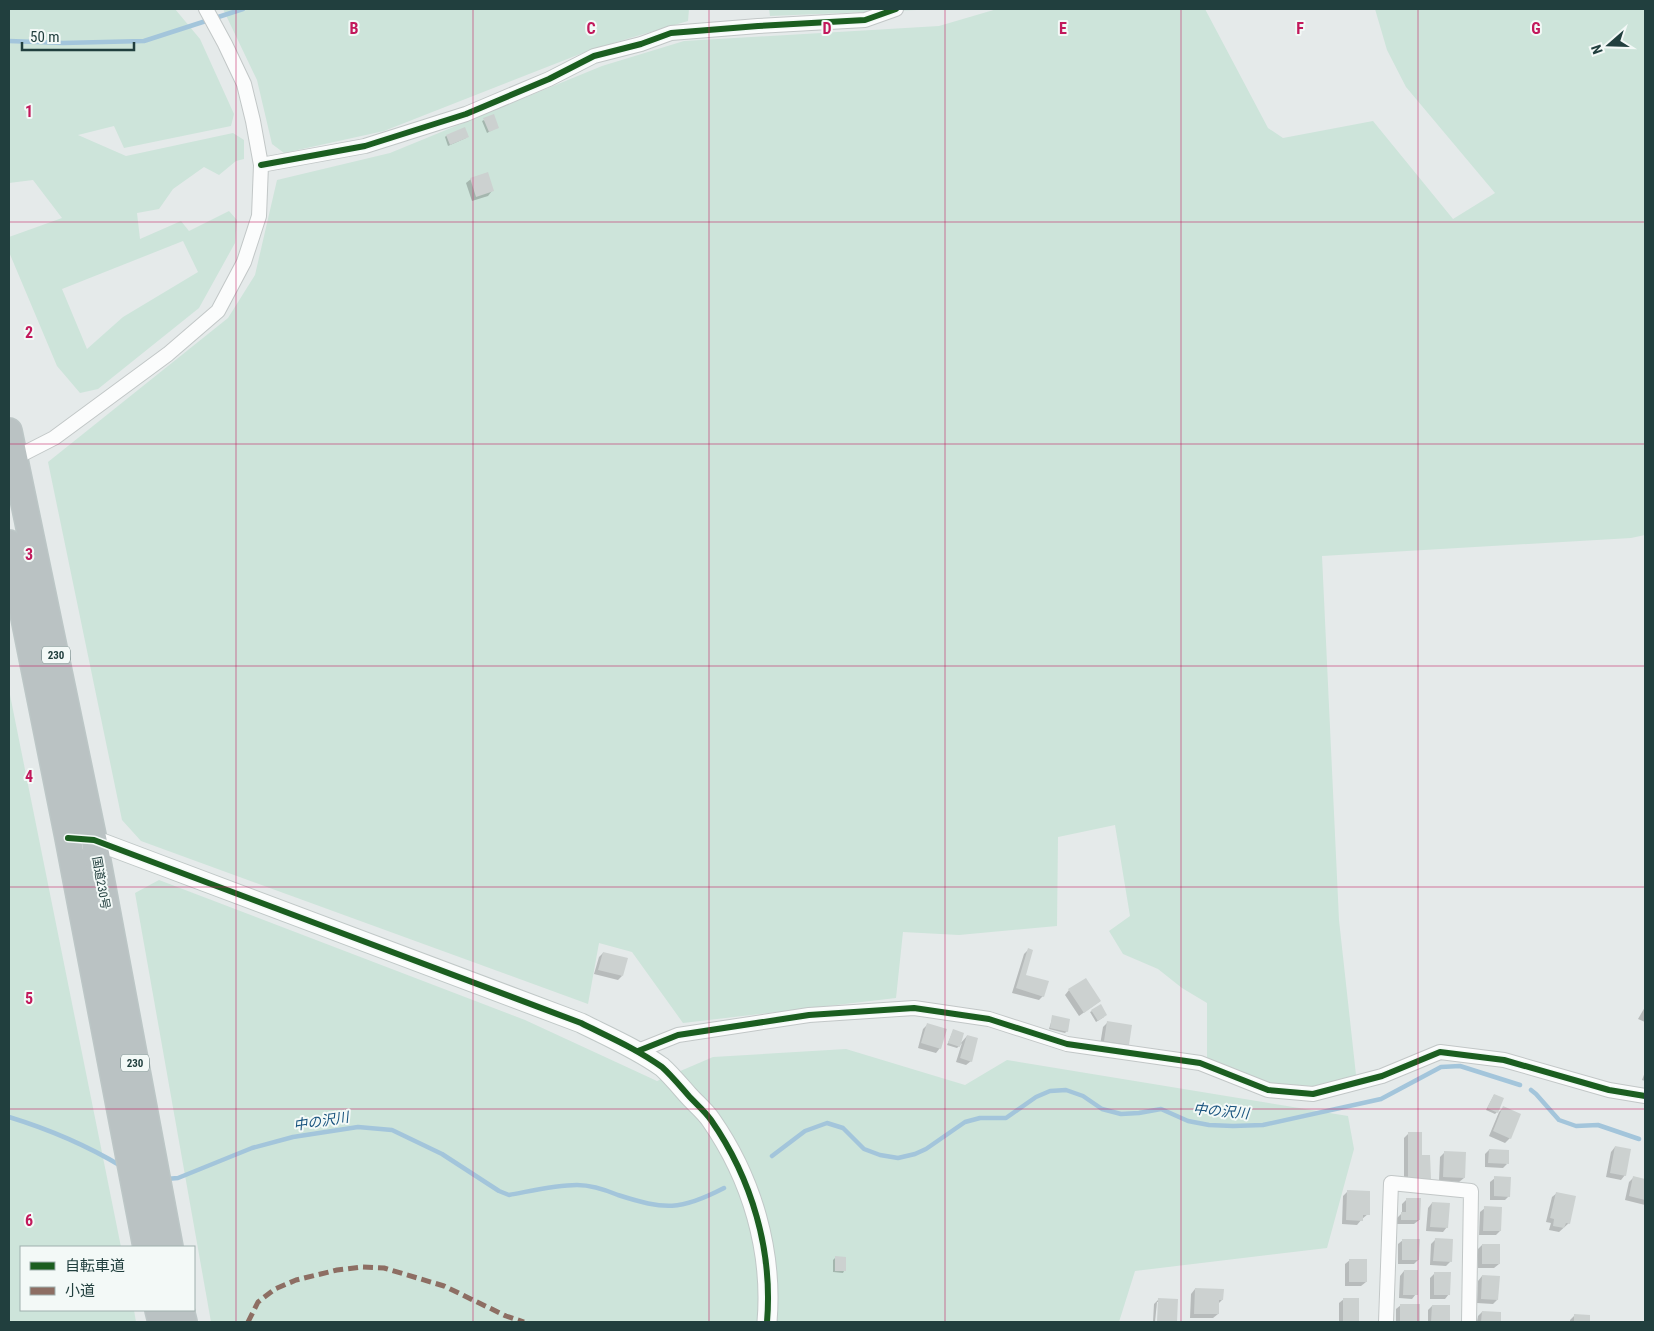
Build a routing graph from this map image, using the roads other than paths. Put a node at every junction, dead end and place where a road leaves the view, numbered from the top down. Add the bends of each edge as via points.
1 (206, 9) edge
2 (896, 9) edge
3 (261, 165) junction
4 (9, 431) edge
5 (12, 460) edge
6 (9, 543) edge
7 (68, 838) junction
8 (94, 840) junction
9 (638, 1051) junction
10 (1645, 1096) edge
11 (146, 1246) edge
12 (170, 1246) edge
13 (767, 1322) edge
14 (1386, 1322) edge
15 (1469, 1322) edge

1 - 3 street via 244,84
2 - 3 street via 866,20 671,33 594,56 466,114 365,146
3 - 5 street via 259,216 244,262 218,311 168,354 54,438
4 - 5 highway, 国道230号 / 230
5 - 8 highway, 国道230号 / 230
6 - 7 highway, 国道230号 / 230
7 - 8 street
7 - 11 highway, 国道230号 / 230
8 - 9 street via 581,1023
8 - 12 highway, 国道230号 / 230
9 - 10 street via 678,1035 809,1015 914,1008 989,1019 1066,1044 1200,1063 1268,1090 1313,1094 1382,1076 1440,1052 1504,1060 1609,1090
9 - 13 street via 664,1069 710,1119 736,1160 753,1202 764,1250 769,1295
14 - 15 street via 1391,1183 1471,1191

